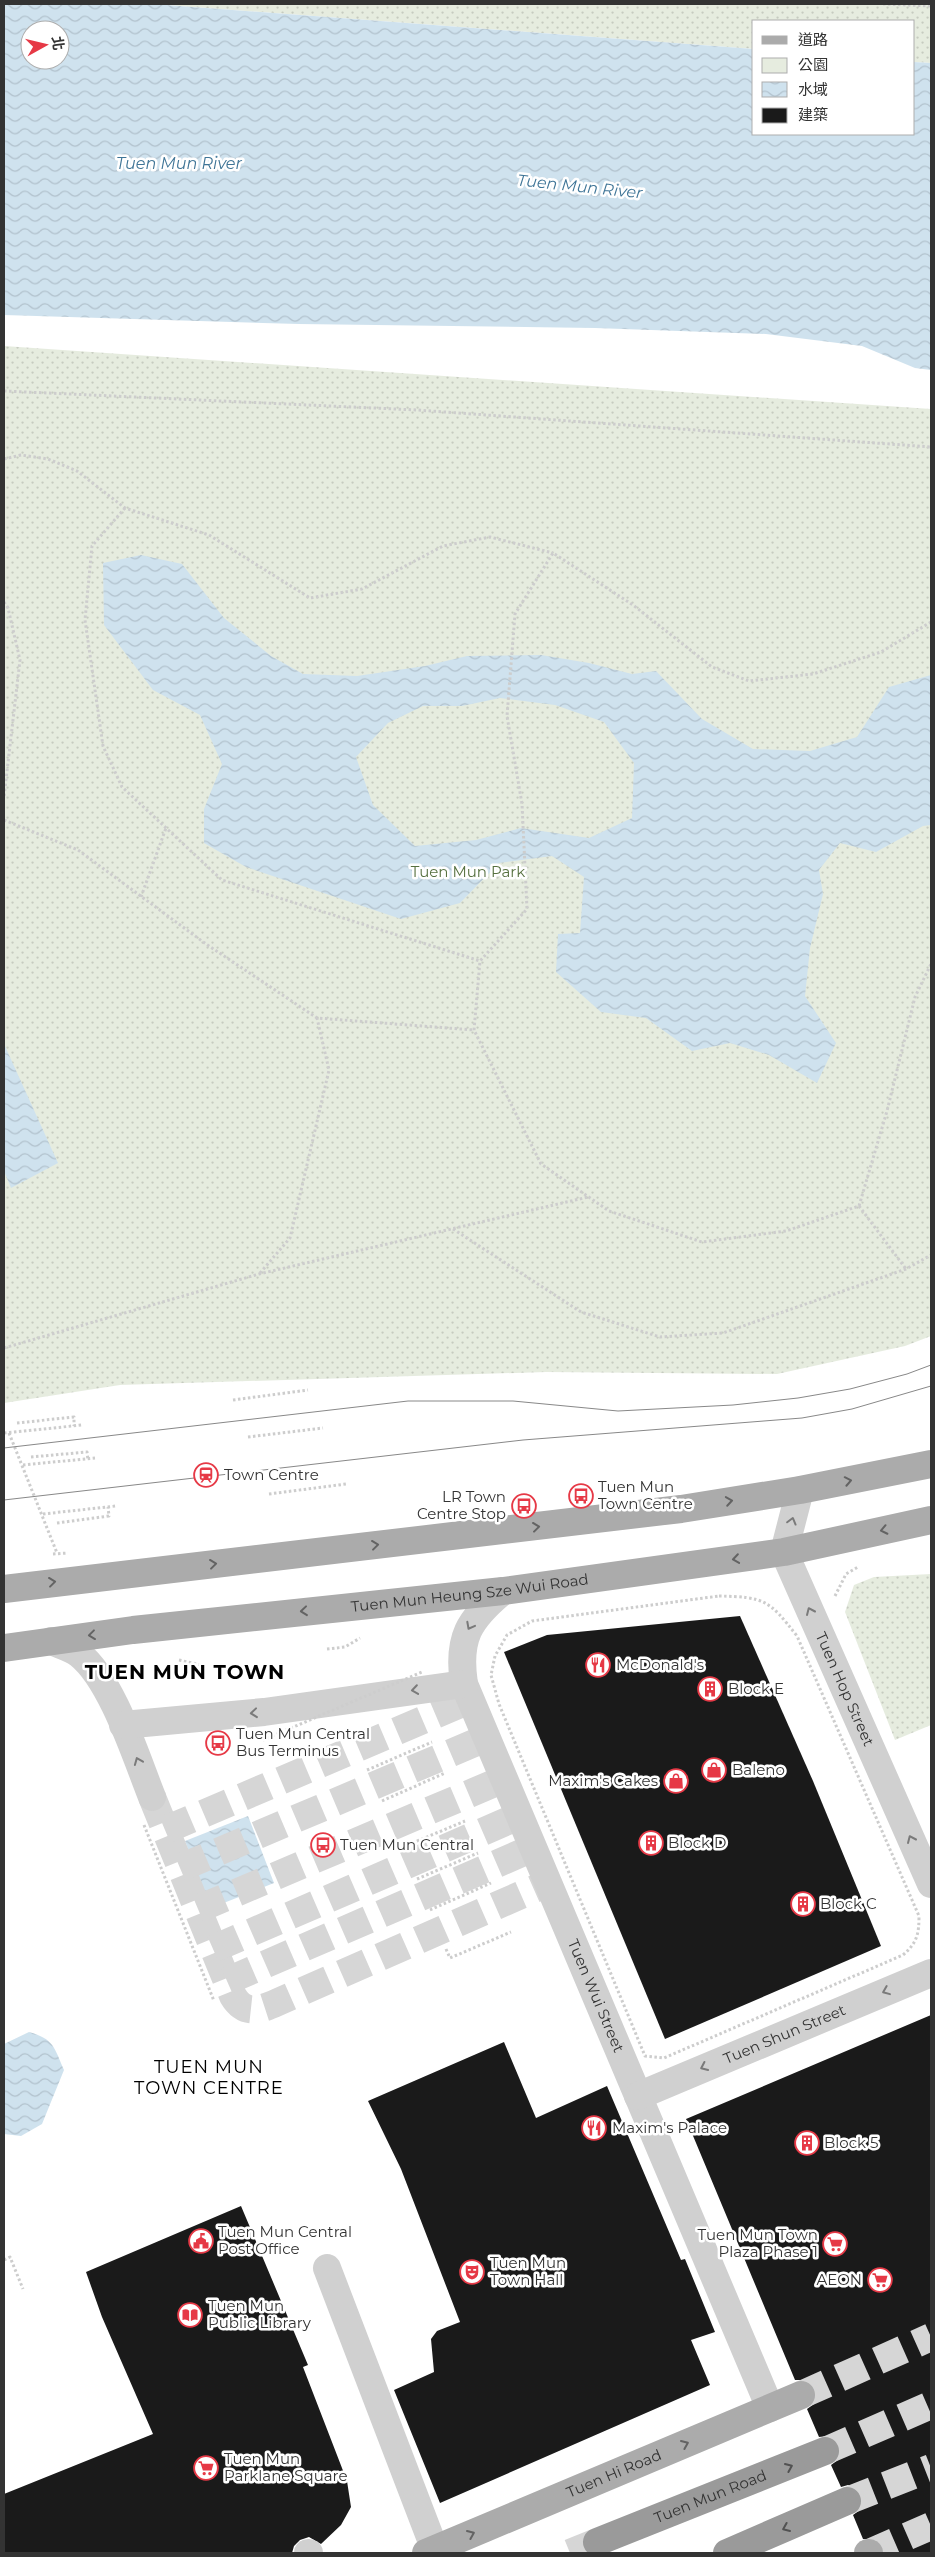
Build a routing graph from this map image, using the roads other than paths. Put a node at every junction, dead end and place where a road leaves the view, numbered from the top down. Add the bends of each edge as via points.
1 (931, 1464) edge
2 (800, 1490) junction
3 (931, 1520) edge
4 (784, 1552) junction
5 (4, 1589) edge
6 (503, 1591) junction
7 (51, 1641) junction
8 (4, 1648) edge
9 (464, 1684) junction
10 (123, 1725) junction
11 (147, 1808) tunnel mouth
12 (931, 1884) edge
13 (931, 1973) edge
14 (638, 2096) junction
15 (327, 2268) dead end
16 (801, 2394) tunnel mouth
17 (770, 2408) junction
18 (825, 2451) tunnel mouth
19 (847, 2501) tunnel mouth
20 (597, 2542) tunnel mouth
21 (431, 2551) edge
22 (727, 2553) edge

2 -> 1 main road
4 -> 2 street
5 -> 2 main road via 681,1509
3 -> 4 main road, Tuen Mun Heung Sze Wui Road
4 -> 6 main road, Tuen Mun Heung Sze Wui Road
12 -> 4 street, Tuen Hop Street
6 -> 7 main road, Tuen Mun Heung Sze Wui Road
6 -> 9 street, Tuen Wui Street via 471,1622 464,1640 461,1663
7 - 8 main road, Tuen Mun Heung Sze Wui Road
7 - 10 street via 78,1654 93,1669
9 -> 10 street via 264,1712
9 - 14 street, Tuen Wui Street
11 -> 10 street
13 -> 14 street, Tuen Shun Street
14 - 17 street, Tuen Wui Street
15 - 21 street
16 - 17 main road, Tuen Hi Road
21 -> 17 main road, Tuen Hi Road
20 -> 18 highway, Tuen Mun Road
19 -> 22 highway

